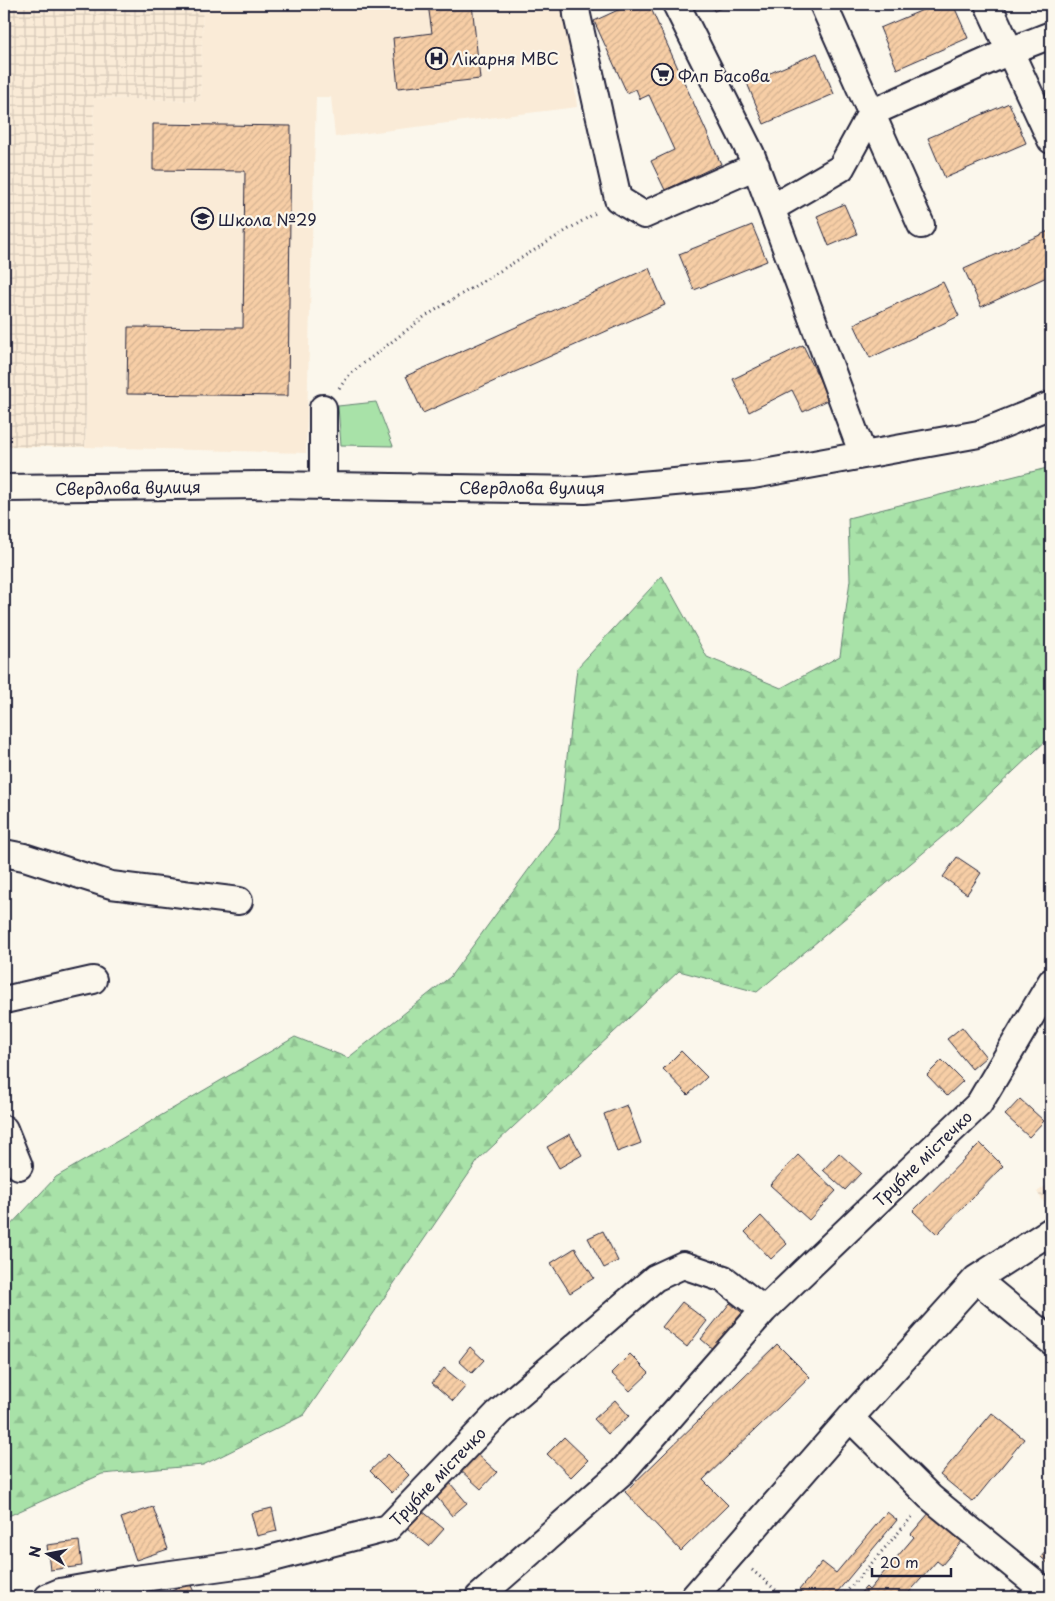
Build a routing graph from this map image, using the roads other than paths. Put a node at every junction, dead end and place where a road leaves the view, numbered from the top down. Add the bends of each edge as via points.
1 (576, 4) edge
2 (676, 4) edge
3 (822, 4) edge
4 (988, 4) edge
5 (1051, 35) edge
6 (1010, 51) junction
7 (871, 113) junction
8 (1051, 140) edge
9 (756, 166) junction
10 (772, 208) junction
11 (921, 225) dead end
12 (1051, 404) edge
13 (323, 408) road end
14 (863, 455) junction
15 (323, 486) junction
16 (4, 488) edge
17 (4, 853) edge
18 (239, 900) dead end
19 (93, 980) dead end
20 (1051, 982) edge
21 (4, 1000) edge
22 (4, 1130) edge
23 (19, 1166) dead end
24 (1051, 1232) edge
25 (976, 1279) junction
26 (764, 1310) junction
27 (1051, 1341) edge
28 (850, 1418) junction
29 (1051, 1596) edge
30 (48, 1597) edge
31 (480, 1597) edge
32 (694, 1597) edge

1 - 9 street via 618,199 644,215
2 - 9 street
3 - 7 street
4 - 6 street
5 - 6 street
6 - 7 street
6 - 8 street
7 - 10 street via 842,168
7 - 11 street
9 - 10 street
10 - 14 street
12 - 14 street, Свердлова вулиця via 978,434
13 - 15 street
14 - 15 street, Свердлова вулиця via 753,475 585,490
15 - 16 street, Свердлова вулиця
17 - 18 street via 112,885
19 - 21 street
20 - 26 street, Трубне містечко via 979,1104
22 - 23 street
24 - 25 street
25 - 27 street
25 - 28 street
26 - 30 street, Трубне містечко via 724,1279 683,1265 655,1278 498,1413 388,1528 258,1562 128,1580
26 - 31 street, Трубне містечко via 622,1472
28 - 29 street via 930,1497
28 - 32 street

